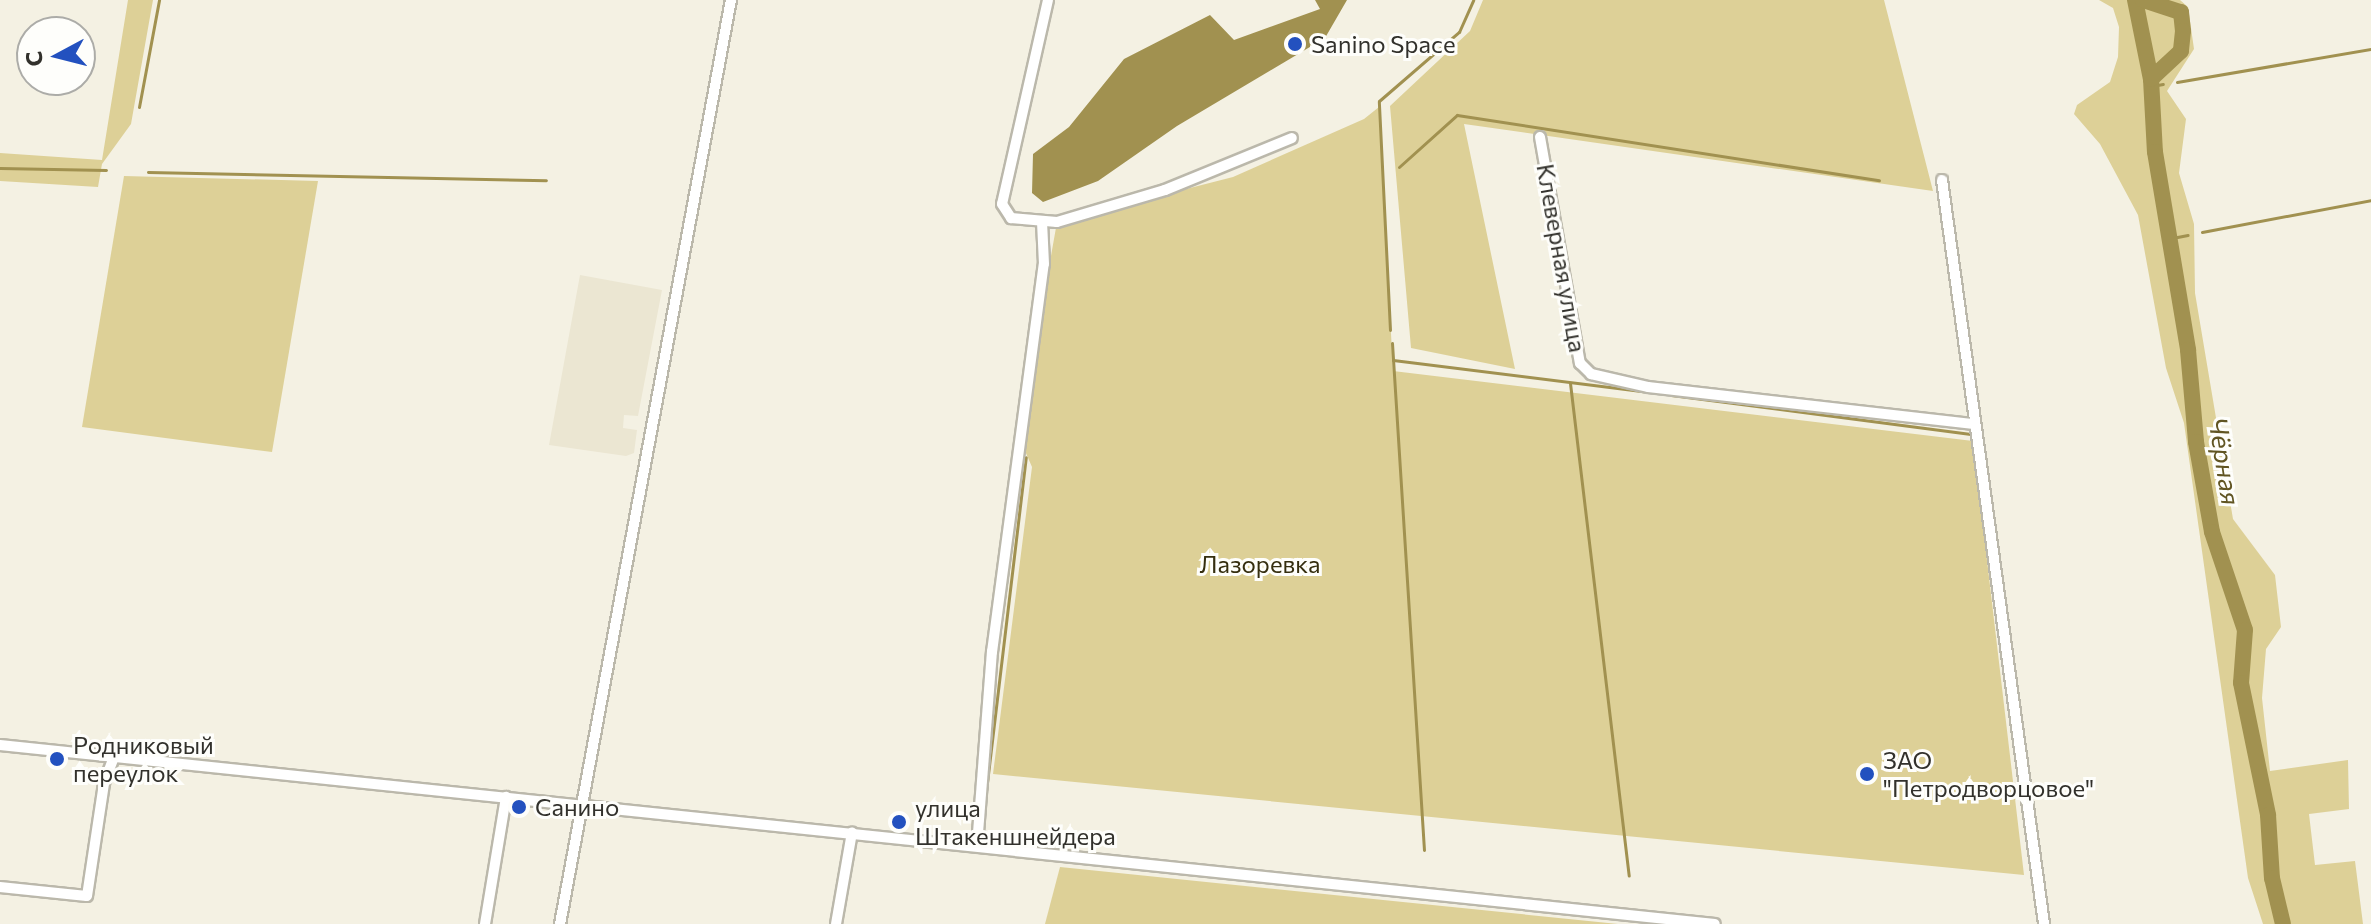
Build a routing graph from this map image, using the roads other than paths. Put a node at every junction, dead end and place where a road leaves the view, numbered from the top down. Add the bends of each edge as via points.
1 (731, 0) edge
2 (1048, 0) edge
3 (1540, 137) dead end
4 (1292, 138) dead end
5 (1942, 180) dead end
6 (1042, 222) junction
7 (1974, 424) junction
8 (0, 745) edge
9 (114, 757) junction
10 (506, 797) junction
11 (582, 806) junction
12 (852, 832) junction
13 (977, 846) junction
14 (0, 887) edge
15 (836, 920) edge
16 (485, 924) edge
17 (560, 924) edge
18 (1715, 924) edge
19 (2044, 924) edge

1 - 11 street
2 - 6 street via 1002,204 1011,218
3 - 7 street, Клеверная улица via 1580,363 1591,374 1687,391
4 - 6 street via 1165,190
5 - 7 street
6 - 13 street via 1044,264 992,652
7 - 19 street
8 - 9 street
9 - 10 street
9 - 14 street via 104,783 87,896
10 - 11 street
10 - 16 street
11 - 12 street
11 - 17 street
12 - 13 street
12 - 15 street
13 - 18 street

